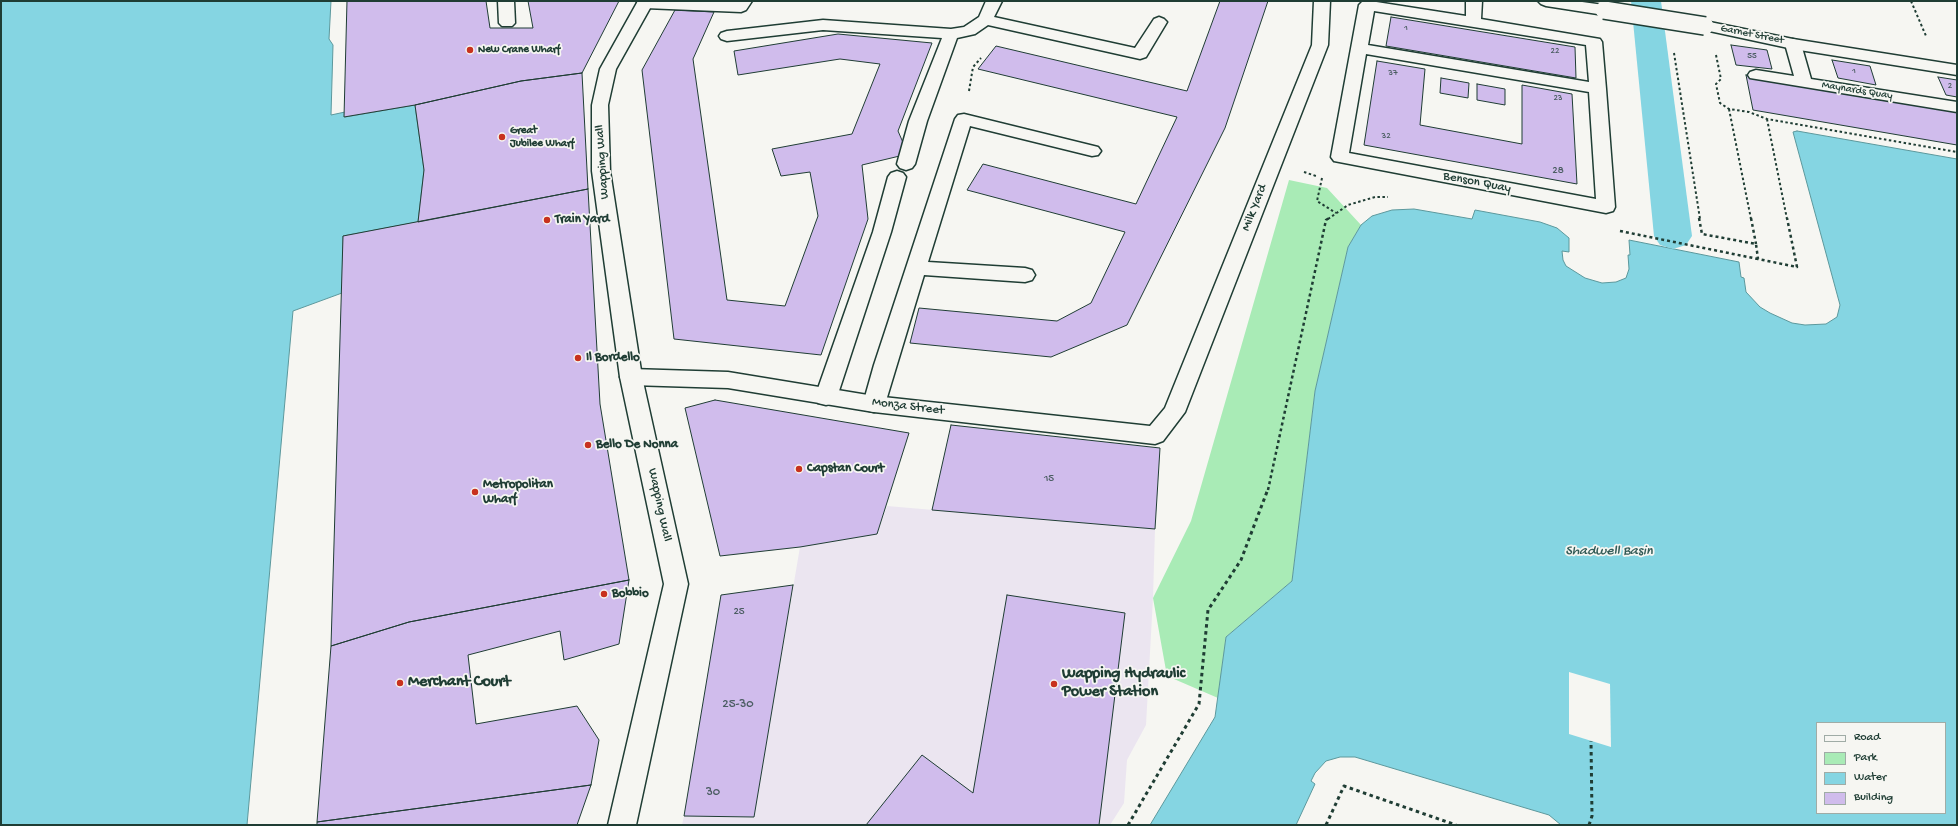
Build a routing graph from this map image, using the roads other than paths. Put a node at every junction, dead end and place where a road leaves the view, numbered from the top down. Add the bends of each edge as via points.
1 (506, 1) edge
2 (744, 1) edge
3 (994, 1) edge
4 (1322, 1) edge
5 (1474, 1) edge
6 (1546, 1) edge
7 (645, 2) edge
8 (985, 20) junction
9 (1159, 22) dead end
10 (507, 23) dead end
11 (1473, 23) junction
12 (951, 34) junction
13 (727, 36) dead end
14 (1793, 44) junction
15 (1359, 48) junction
16 (1957, 70) edge
17 (1756, 75) dead end
18 (1804, 83) junction
19 (1598, 89) junction
20 (1957, 107) edge
21 (1092, 151) dead end
22 (916, 268) junction
23 (1025, 275) dead end
24 (631, 377) junction
25 (826, 396) junction
26 (874, 404) junction
27 (1174, 412) joint
28 (622, 825) edge

1 - 10 street
2 - 7 street via 741,7
3 - 8 street
4 - 27 street, Milk Yard via 1320,45
5 - 11 street
6 - 14 street, Garnet Street, bridge via 1707,26
7 - 24 street, Wapping Wall via 608,69 600,105 601,171
8 - 9 street via 1140,54
8 - 12 street via 969,31
11 - 15 street, Benson Quay via 1367,5
11 - 19 street, Benson Quay via 1594,42
12 - 13 street via 823,25
12 - 25 street via 901,170
14 - 16 street, Garnet Street
14 - 18 street
15 - 19 street
15 - 19 street, Benson Quay via 1340,157 1606,207
17 - 18 street, Maynards Quay
18 - 20 street, Maynards Quay
21 - 22 street via 964,119
22 - 23 street
22 - 26 street
24 - 25 street, Monza Street via 728,380
24 - 28 street, Wapping Wall via 676,584
25 - 26 street, Monza Street
26 - 27 street, Monza Street via 1155,435

